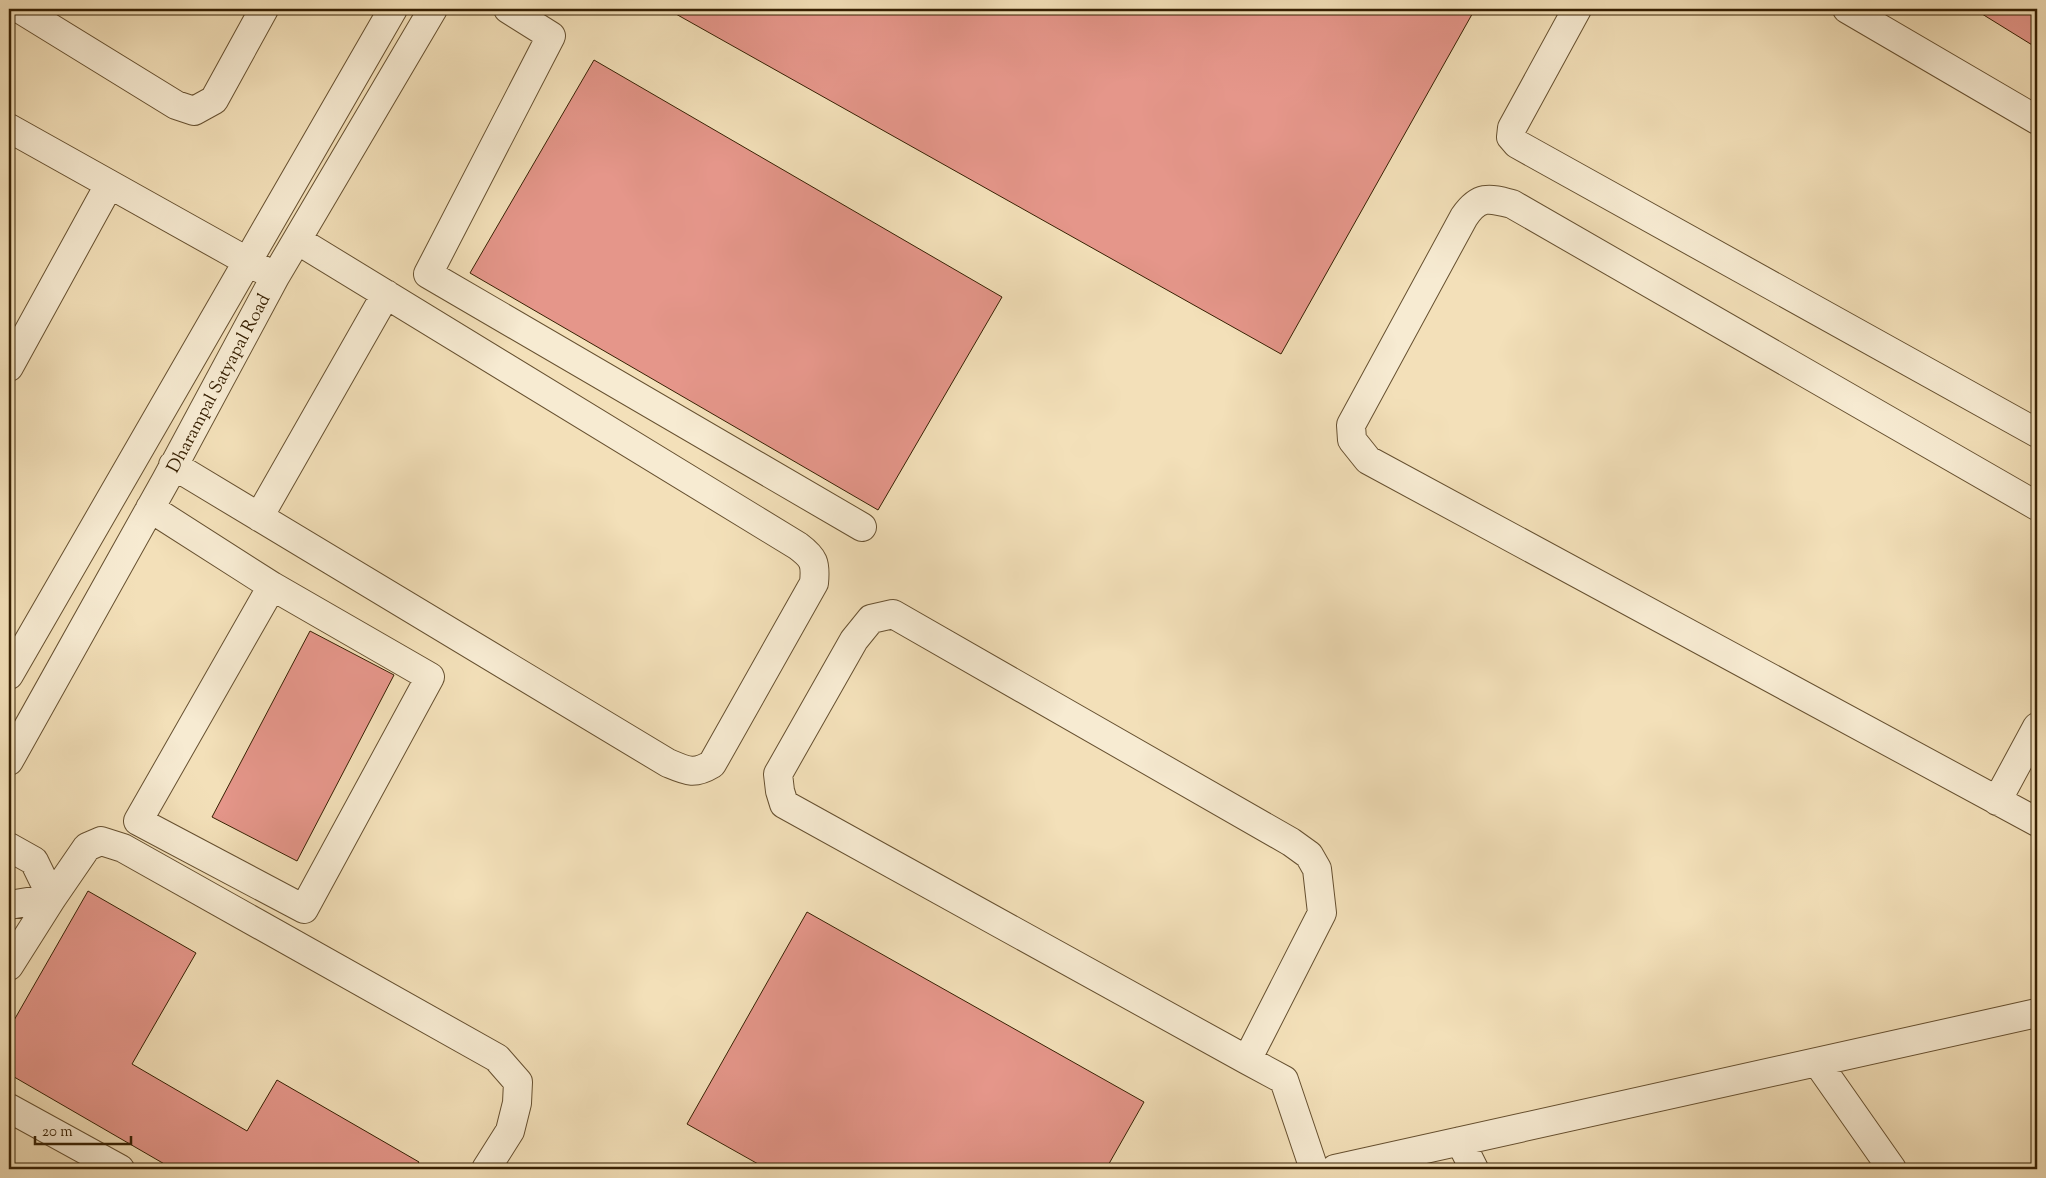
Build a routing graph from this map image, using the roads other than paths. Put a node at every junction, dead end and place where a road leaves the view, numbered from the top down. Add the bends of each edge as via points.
1 (20, 9) edge
2 (264, 9) edge
3 (393, 9) edge
4 (433, 9) edge
5 (508, 9) edge
6 (1577, 9) edge
7 (1847, 9) edge
8 (2037, 120) edge
9 (9, 128) edge
10 (110, 185) junction
11 (297, 240) junction
12 (246, 261) junction
13 (275, 276) junction
14 (386, 294) junction
15 (9, 367) edge
16 (2037, 433) edge
17 (174, 465) junction
18 (2037, 506) edge
19 (150, 508) junction
20 (259, 517) junction
21 (862, 527) dead end
22 (272, 586) junction
23 (9, 675) edge
24 (2037, 727) edge
25 (9, 761) edge
26 (1997, 801) junction
27 (2037, 822) edge
28 (9, 847) edge
29 (52, 898) junction
30 (9, 904) edge
31 (9, 966) edge
32 (2036, 1012) edge
33 (1247, 1060) junction
34 (1817, 1062) junction
35 (9, 1108) edge
36 (1460, 1141) junction
37 (120, 1169) edge
38 (486, 1169) edge
39 (1314, 1169) edge
40 (1335, 1169) edge
41 (1474, 1169) edge
42 (1892, 1169) edge

1 - 2 street via 176,105 194,111 214,100
3 - 12 street, Dharampal Satyapal Road
4 - 11 street, Dharampal Satyapal Road
5 - 21 street via 551,36 428,274
6 - 16 street via 1512,128 1511,137 1517,144
7 - 8 street
9 - 10 street
10 - 12 street
10 - 15 street
11 - 13 street, Dharampal Satyapal Road
11 - 14 street
12 - 13 street
12 - 23 street, Dharampal Satyapal Road
13 - 17 street, Dharampal Satyapal Road
14 - 20 street
14 - 20 street via 810,555 816,568 814,583 712,764 701,771 685,770 668,763
17 - 19 street, Dharampal Satyapal Road
17 - 20 street
18 - 26 street via 1512,204 1491,198 1473,205 1464,217 1351,425 1352,440 1368,460
19 - 22 street
19 - 25 street, Dharampal Satyapal Road
22 - 22 street via 138,821 304,909 430,677
24 - 26 street
26 - 27 street
28 - 29 street via 34,861
29 - 30 street
29 - 31 street
29 - 38 street via 87,848 101,841 124,848 497,1058 518,1082 517,1103 510,1131
32 - 34 street
33 - 33 street via 784,804 778,774 854,640 871,619 892,614 1310,855 1317,869 1322,913
33 - 39 street via 1284,1080
34 - 36 street
34 - 42 street
35 - 37 street
36 - 40 street
36 - 41 street

